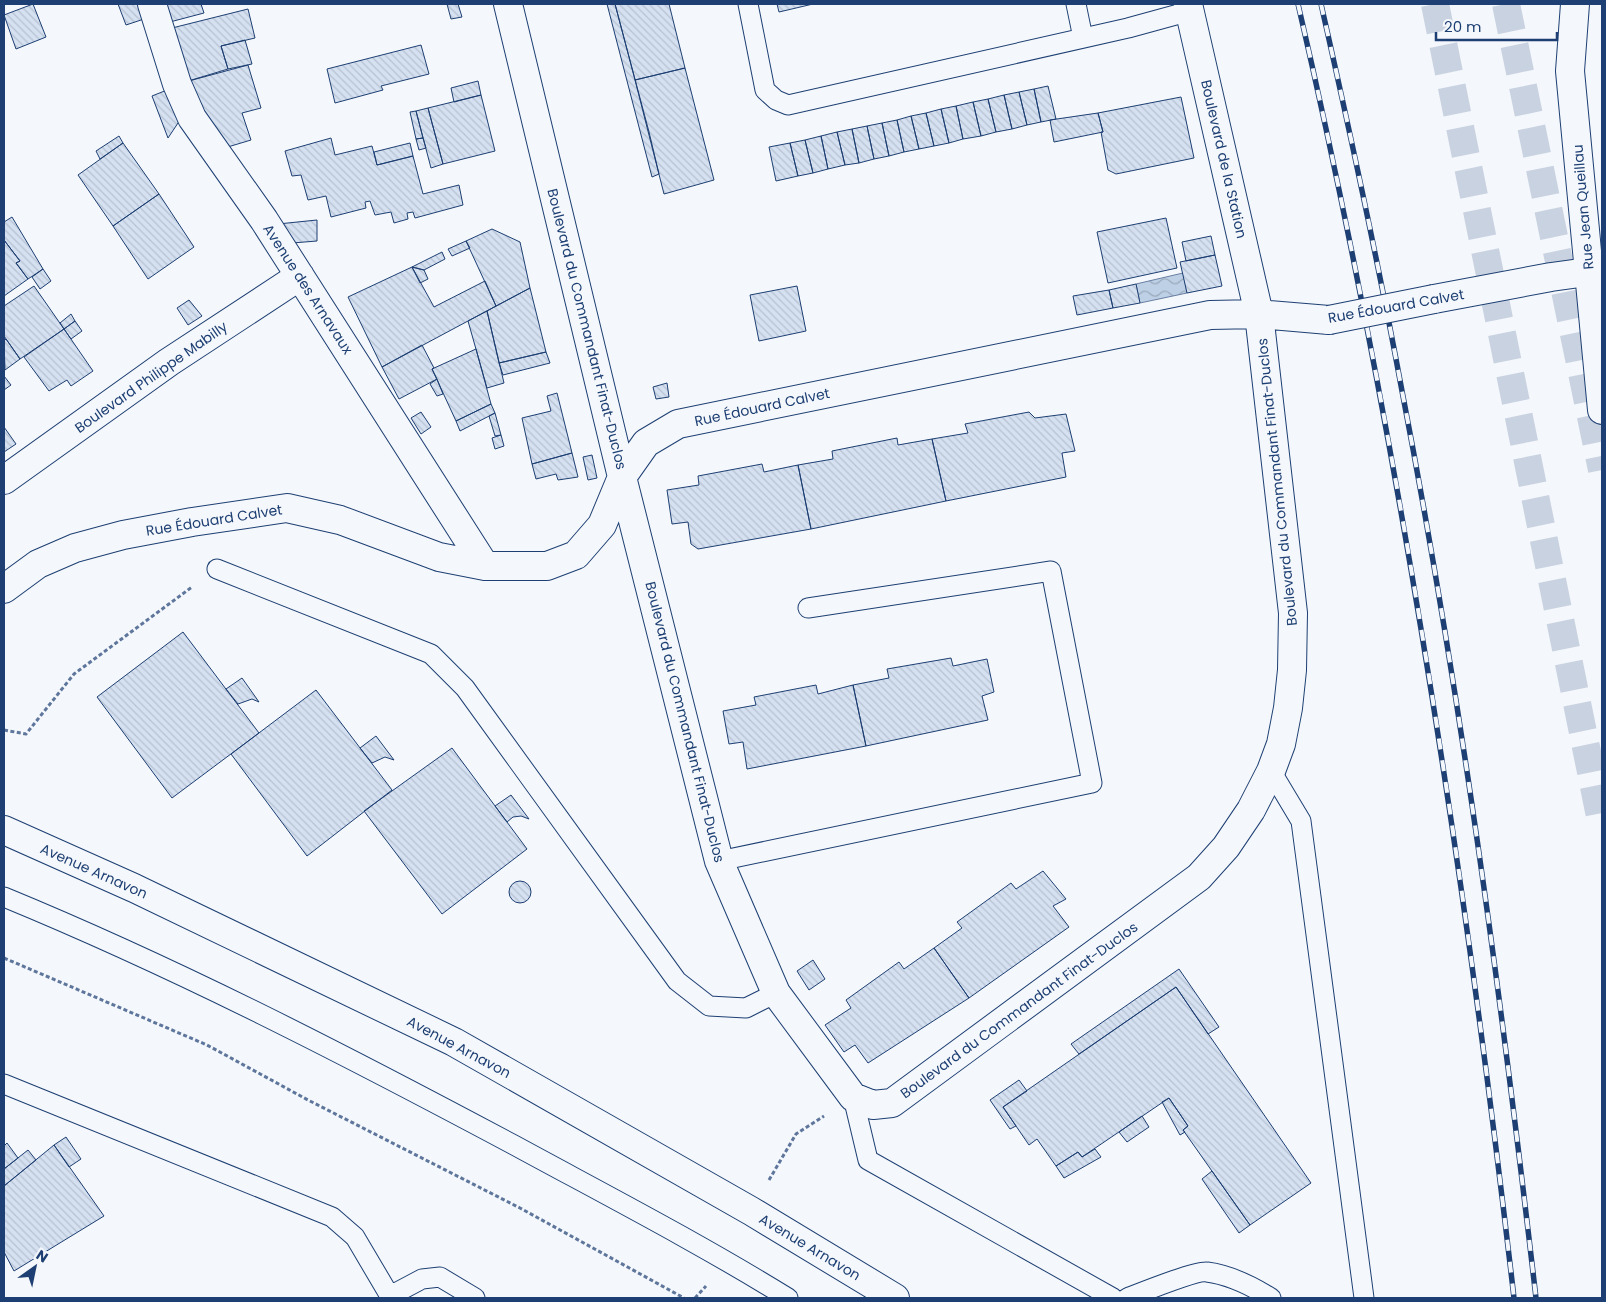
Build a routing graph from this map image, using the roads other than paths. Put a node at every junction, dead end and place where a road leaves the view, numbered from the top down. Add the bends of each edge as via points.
1 (152, 4) edge
2 (508, 4) edge
3 (748, 4) edge
4 (1076, 4) edge
5 (1575, 4) edge
6 (1189, 8) edge
7 (1084, 38) junction
8 (1596, 271) edge
9 (300, 276) junction
10 (1259, 314) junction
11 (1602, 410) edge
12 (622, 477) junction
13 (4, 480) edge
14 (485, 566) junction
15 (217, 569) road end
16 (4, 589) edge
17 (808, 608) dead end
18 (1271, 771) junction
19 (4, 830) edge
20 (719, 861) junction
21 (4, 897) edge
22 (776, 993) junction
23 (4, 1084) edge
24 (853, 1097) junction
25 (391, 1297) edge
26 (475, 1298) edge
27 (788, 1298) edge
28 (895, 1298) edge
29 (1114, 1298) edge
30 (1127, 1298) edge
31 (1271, 1298) edge
32 (1364, 1298) edge

1 - 9 street, Avenue des Arnavaux via 177,84 192,118
2 - 12 street, Boulevard du Commandant Finat-Duclos
3 - 7 lane via 766,90 776,100 788,105
4 - 7 lane
5 - 8 street, Rue Jean Queillau via 1570,71
6 - 7 lane
6 - 10 street, Boulevard de la Station
8 - 10 street, Rue Édouard Calvet, bridge via 1329,320
8 - 11 street, Rue Jean Queillau
9 - 13 street, Boulevard Philippe Mabilly via 169,362
9 - 14 street, Avenue des Arnavaux
10 - 12 street, Rue Édouard Calvet via 1210,315 678,424 646,444
10 - 18 street, Boulevard du Commandant Finat-Duclos via 1293,613 1288,708 1281,744
12 - 14 street, Rue Édouard Calvet via 602,525 576,555 547,566
12 - 20 street, Boulevard du Commandant Finat-Duclos
14 - 16 street, Rue Édouard Calvet via 439,557 340,520 287,508 123,535 76,548 38,564
15 - 22 lane via 431,654 465,688 677,980 709,1006 746,1008
17 - 20 lane via 1051,571 1092,784
18 - 24 street, Boulevard du Commandant Finat-Duclos via 1231,840 1200,877 892,1102 873,1105
18 - 32 lane via 1301,821
19 - 28 street, Avenue Arnavon via 134,888 454,1042 751,1211
20 - 22 street, Boulevard du Commandant Finat-Duclos
21 - 27 lane via 288,1027 408,1088 711,1251
22 - 24 street, Boulevard du Commandant Finat-Duclos
23 - 25 lane via 332,1217 355,1238
24 - 29 lane via 868,1160
25 - 26 lane via 422,1279 440,1277
30 - 31 lane via 1206,1271 1248,1284

